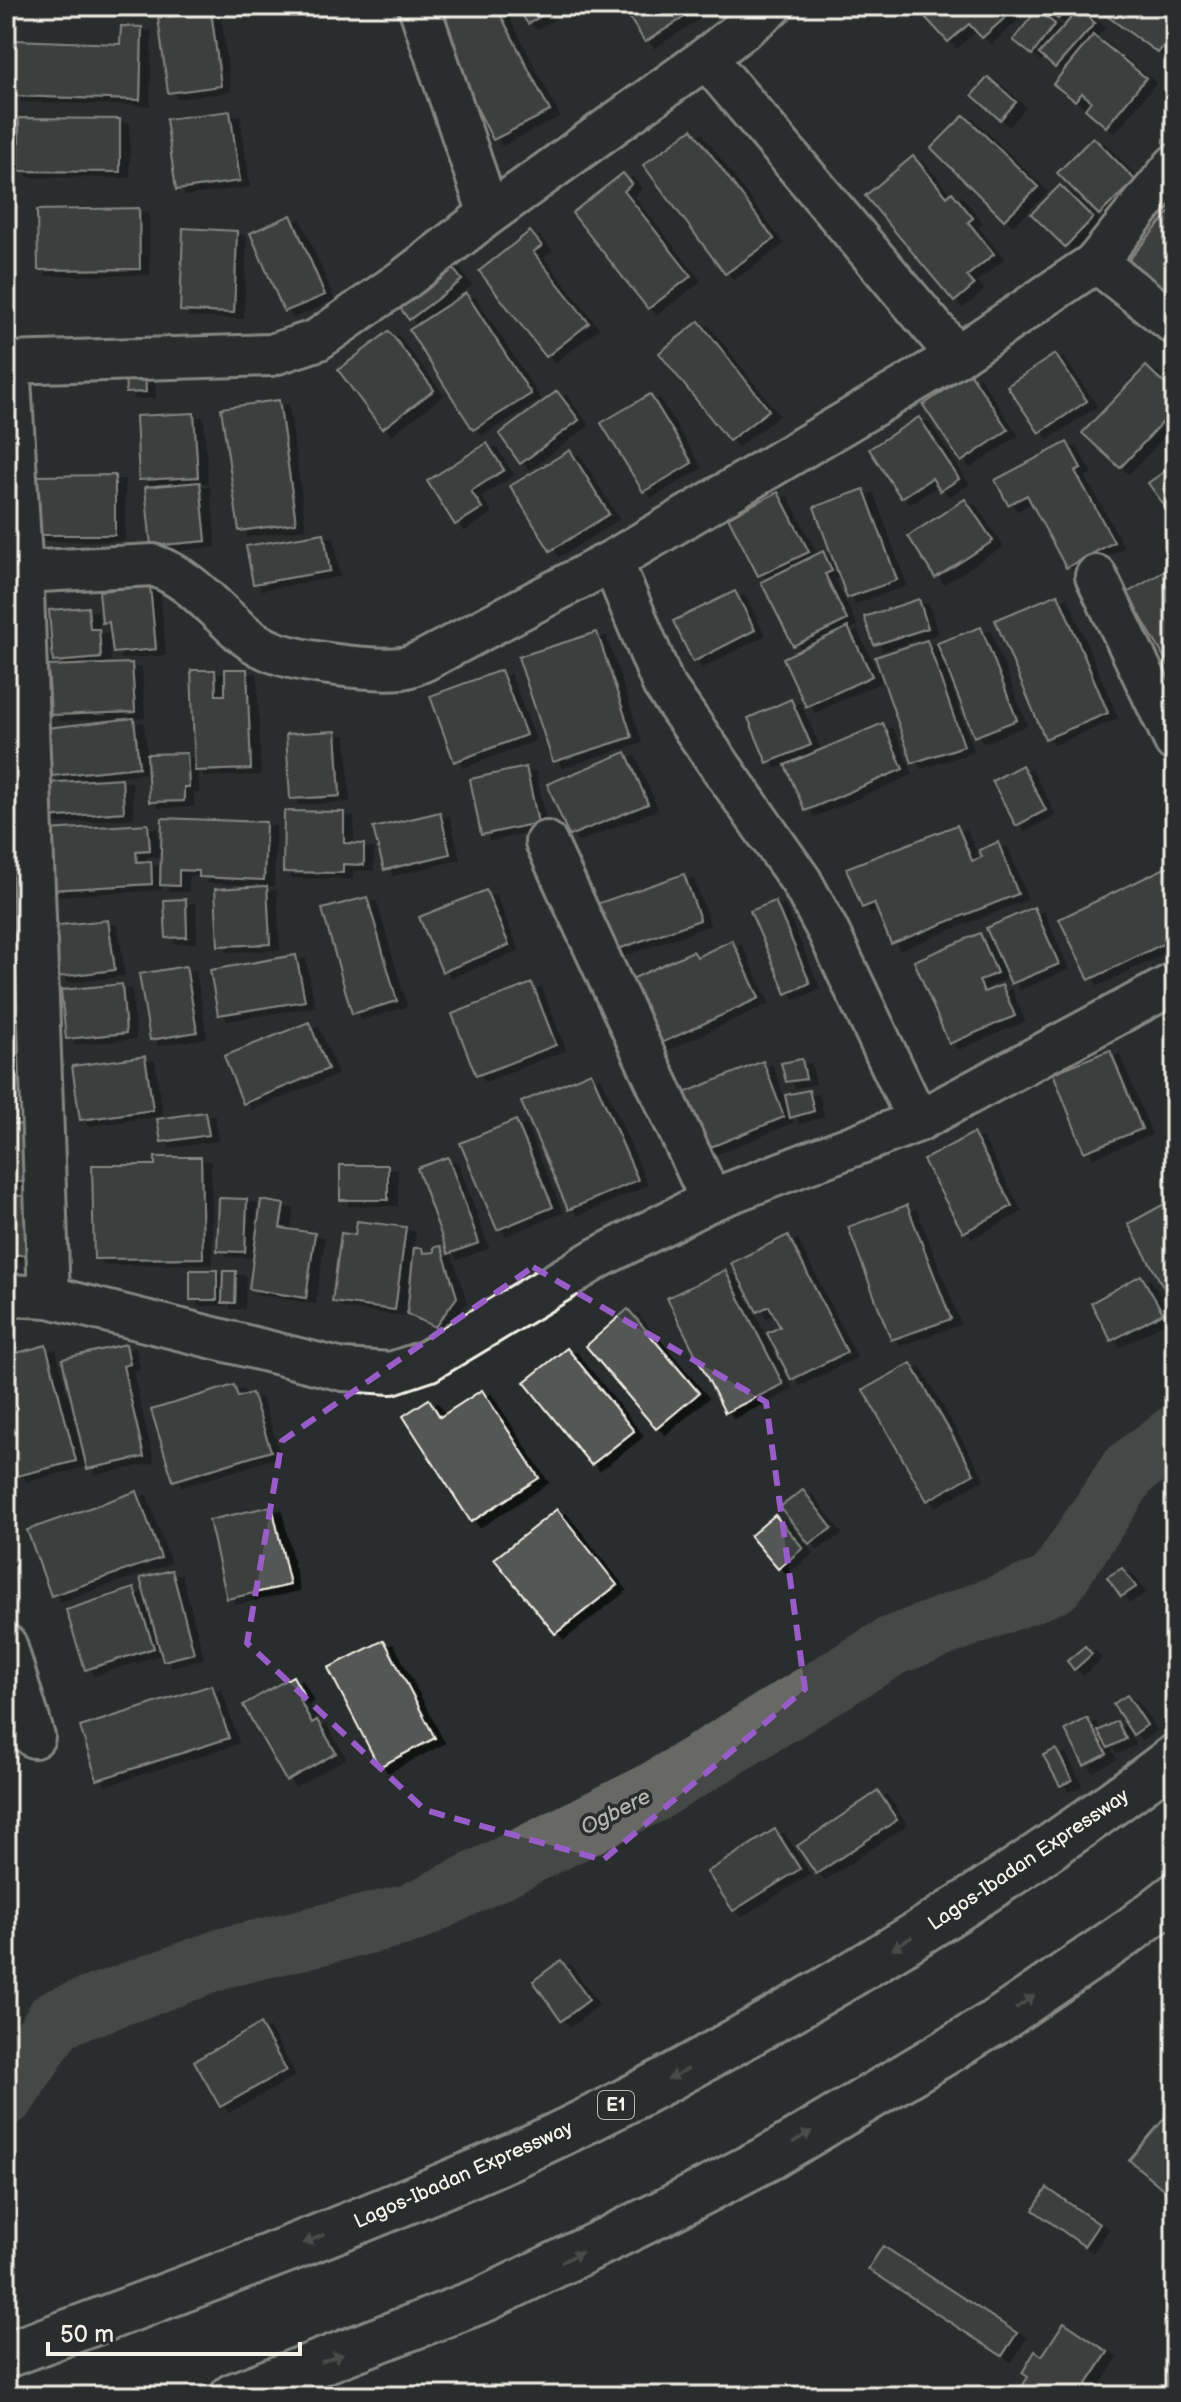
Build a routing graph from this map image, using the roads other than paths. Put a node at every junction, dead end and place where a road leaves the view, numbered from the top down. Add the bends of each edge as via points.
1 (419, 6) edge
2 (772, 6) edge
3 (706, 58) junction
4 (1175, 165) edge
5 (489, 214) junction
6 (1096, 262) junction
7 (1175, 324) edge
8 (957, 356) junction
9 (8, 363) edge
10 (612, 561) junction
11 (1096, 576) dead end
12 (17, 585) edge
13 (1175, 741) edge
14 (546, 842) dead end
15 (1175, 983) edge
16 (918, 1121) junction
17 (711, 1200) junction
18 (6, 1295) edge
19 (49, 1297) junction
20 (6, 1645) edge
21 (34, 1737) dead end
22 (1175, 1757) edge
23 (1175, 1896) edge
24 (6, 2355) edge
25 (233, 2396) edge

1 - 5 street
2 - 3 street
3 - 5 street
3 - 8 street
4 - 6 street
5 - 9 street via 317,340 271,355
6 - 7 street
6 - 8 street
8 - 10 street
9 - 12 street
10 - 12 street via 404,667 291,657 267,649 243,634 190,584 153,565
10 - 16 street via 663,684 801,881
11 - 13 street
12 - 19 street
14 - 17 street
15 - 16 street
16 - 17 street
17 - 19 street via 598,1258 427,1361 391,1373 343,1370
18 - 19 street
20 - 21 street
22 -> 24 highway, Lagos-Ibadan Expressway / E1 via 1024,1867 849,1977 676,2076 496,2163 316,2238
25 -> 23 highway via 485,2299 772,2156 999,2020

